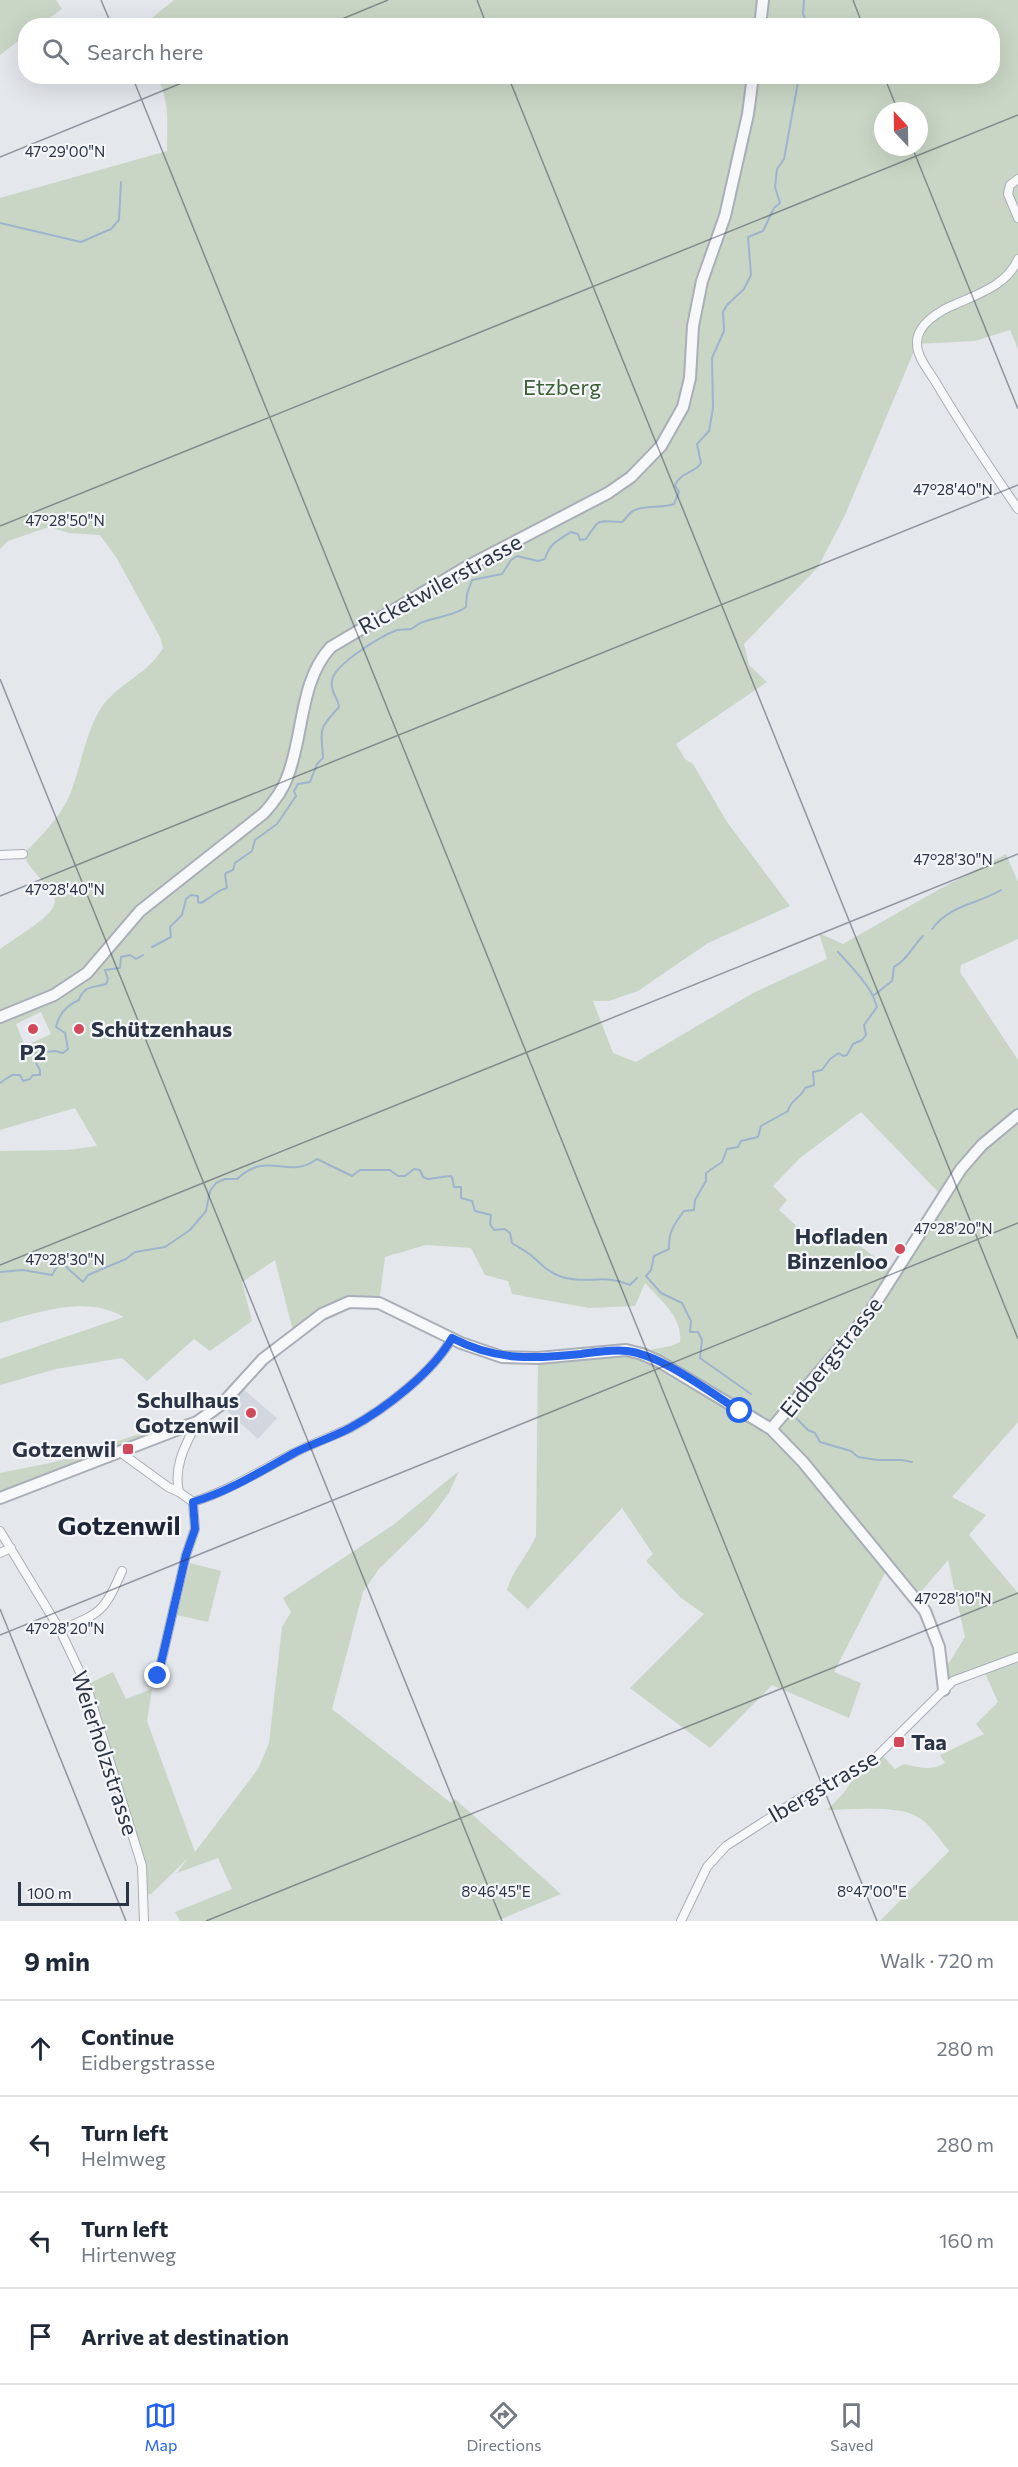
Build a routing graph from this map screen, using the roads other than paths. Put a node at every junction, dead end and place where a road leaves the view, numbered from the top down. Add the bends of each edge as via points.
1 (763, 0) edge
2 (761, 18) edge
3 (752, 84) edge
4 (1018, 179) edge
5 (1018, 218) edge
6 (1018, 259) edge
7 (1018, 509) edge
8 (23, 854) dead end
9 (0, 855) edge
10 (0, 1017) edge
11 (1018, 1115) edge
12 (452, 1338) junction
13 (197, 1422) junction
14 (771, 1429) junction
15 (120, 1452) junction
16 (180, 1492) junction
17 (0, 1498) edge
18 (193, 1502) junction
19 (0, 1531) edge
20 (11, 1548) junction
21 (0, 1553) edge
22 (122, 1571) dead end
23 (60, 1630) junction
24 (1018, 1657) edge
25 (158, 1676) dead end
26 (944, 1690) junction
27 (144, 1921) edge
28 (681, 1921) edge

1 - 2 street
3 - 10 street, Ricketwilerstrasse via 725,216 702,281 683,407 661,446 631,477 608,493 468,566 332,647 313,674 287,780 264,813 140,911 98,962 71,985
4 - 5 street via 1010,185 1008,194
6 - 7 street via 1003,280 932,317 921,329 917,344 945,397
8 - 9 street
11 - 14 street, Eidbergstrasse via 961,1169 870,1312
12 - 13 street, Eidbergstrasse via 379,1303 338,1305 263,1359 222,1404
12 - 14 street, Eidbergstrasse via 502,1357 538,1358 618,1350 642,1354
12 - 18 street via 432,1366 380,1409 214,1496
13 - 15 street, Eidbergstrasse
13 - 16 street via 181,1454 177,1481
14 - 26 street via 810,1470 925,1611 939,1647
15 - 16 street
15 - 17 street, Eidbergstrasse
16 - 18 street
18 - 25 street via 195,1529
19 - 20 street, Weierholzstrasse
20 - 21 street
20 - 23 street, Weierholzstrasse
22 - 23 street via 102,1609
23 - 27 street, Weierholzstrasse via 87,1687 142,1866
24 - 26 street, Ibergstrasse via 953,1681
26 - 28 street, Ibergstrasse via 872,1761 799,1799 726,1846 707,1867

